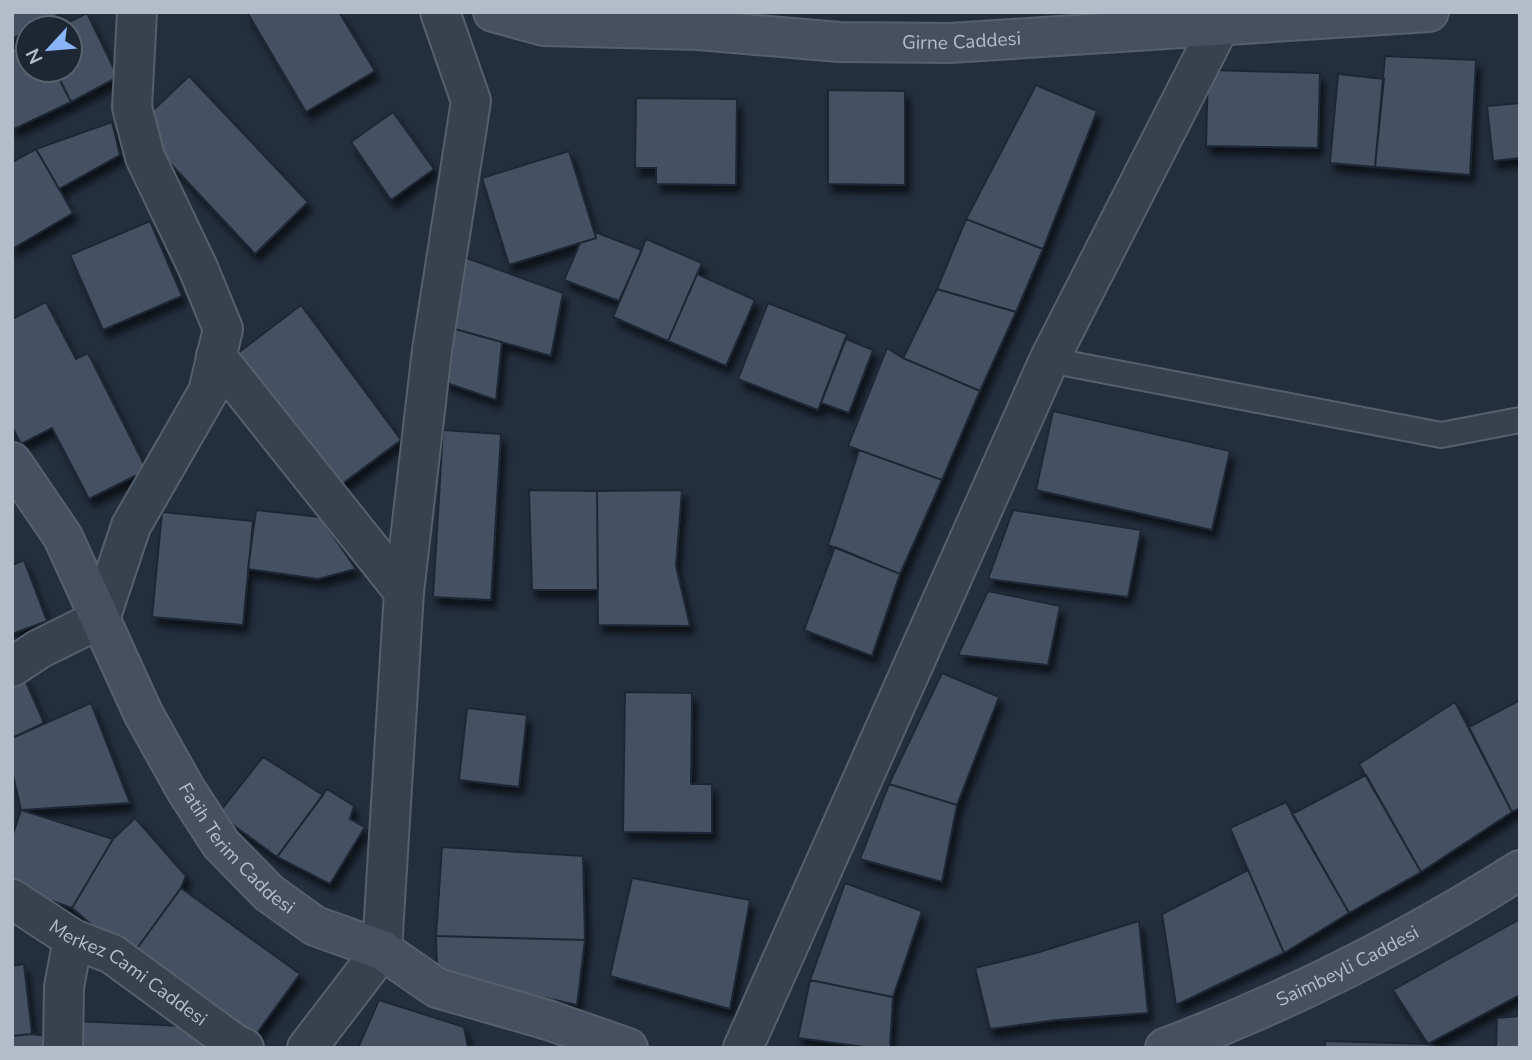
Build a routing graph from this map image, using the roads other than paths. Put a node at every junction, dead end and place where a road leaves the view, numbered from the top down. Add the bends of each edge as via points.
1 (137, 12) edge
2 (440, 12) edge
3 (493, 12) edge
4 (1429, 12) edge
5 (1217, 20) edge
6 (216, 356) junction
7 (1049, 360) junction
8 (1520, 420) edge
9 (12, 462) edge
10 (404, 592) junction
11 (100, 619) junction
12 (12, 667) edge
13 (1514, 876) edge
14 (12, 899) edge
15 (73, 939) junction
16 (382, 950) junction
17 (63, 1048) edge
18 (244, 1048) edge
19 (307, 1048) edge
20 (628, 1048) edge
21 (743, 1048) edge
22 (1165, 1048) edge

1 - 6 street via 132,107 145,157 223,328
2 - 10 street via 471,101 432,349
3 - 5 street, Girne Caddesi via 544,26 699,30 839,42 950,43
4 - 5 street, Girne Caddesi
5 - 7 street
6 - 10 street
6 - 11 street via 208,392 131,526
7 - 8 lane via 1441,435
7 - 21 street
9 - 11 street, Fatih Terim Caddesi via 63,537
10 - 16 street
11 - 12 street
11 - 16 street, Fatih Terim Caddesi via 143,713 221,845 269,893 314,926
13 - 22 street, Saimbeyli Caddesi via 1346,970
14 - 15 street, Merkez Cami Caddesi
15 - 17 street via 64,987
15 - 18 street, Merkez Cami Caddesi via 112,954
16 - 19 street
16 - 20 street, Fatih Terim Caddesi via 437,988

